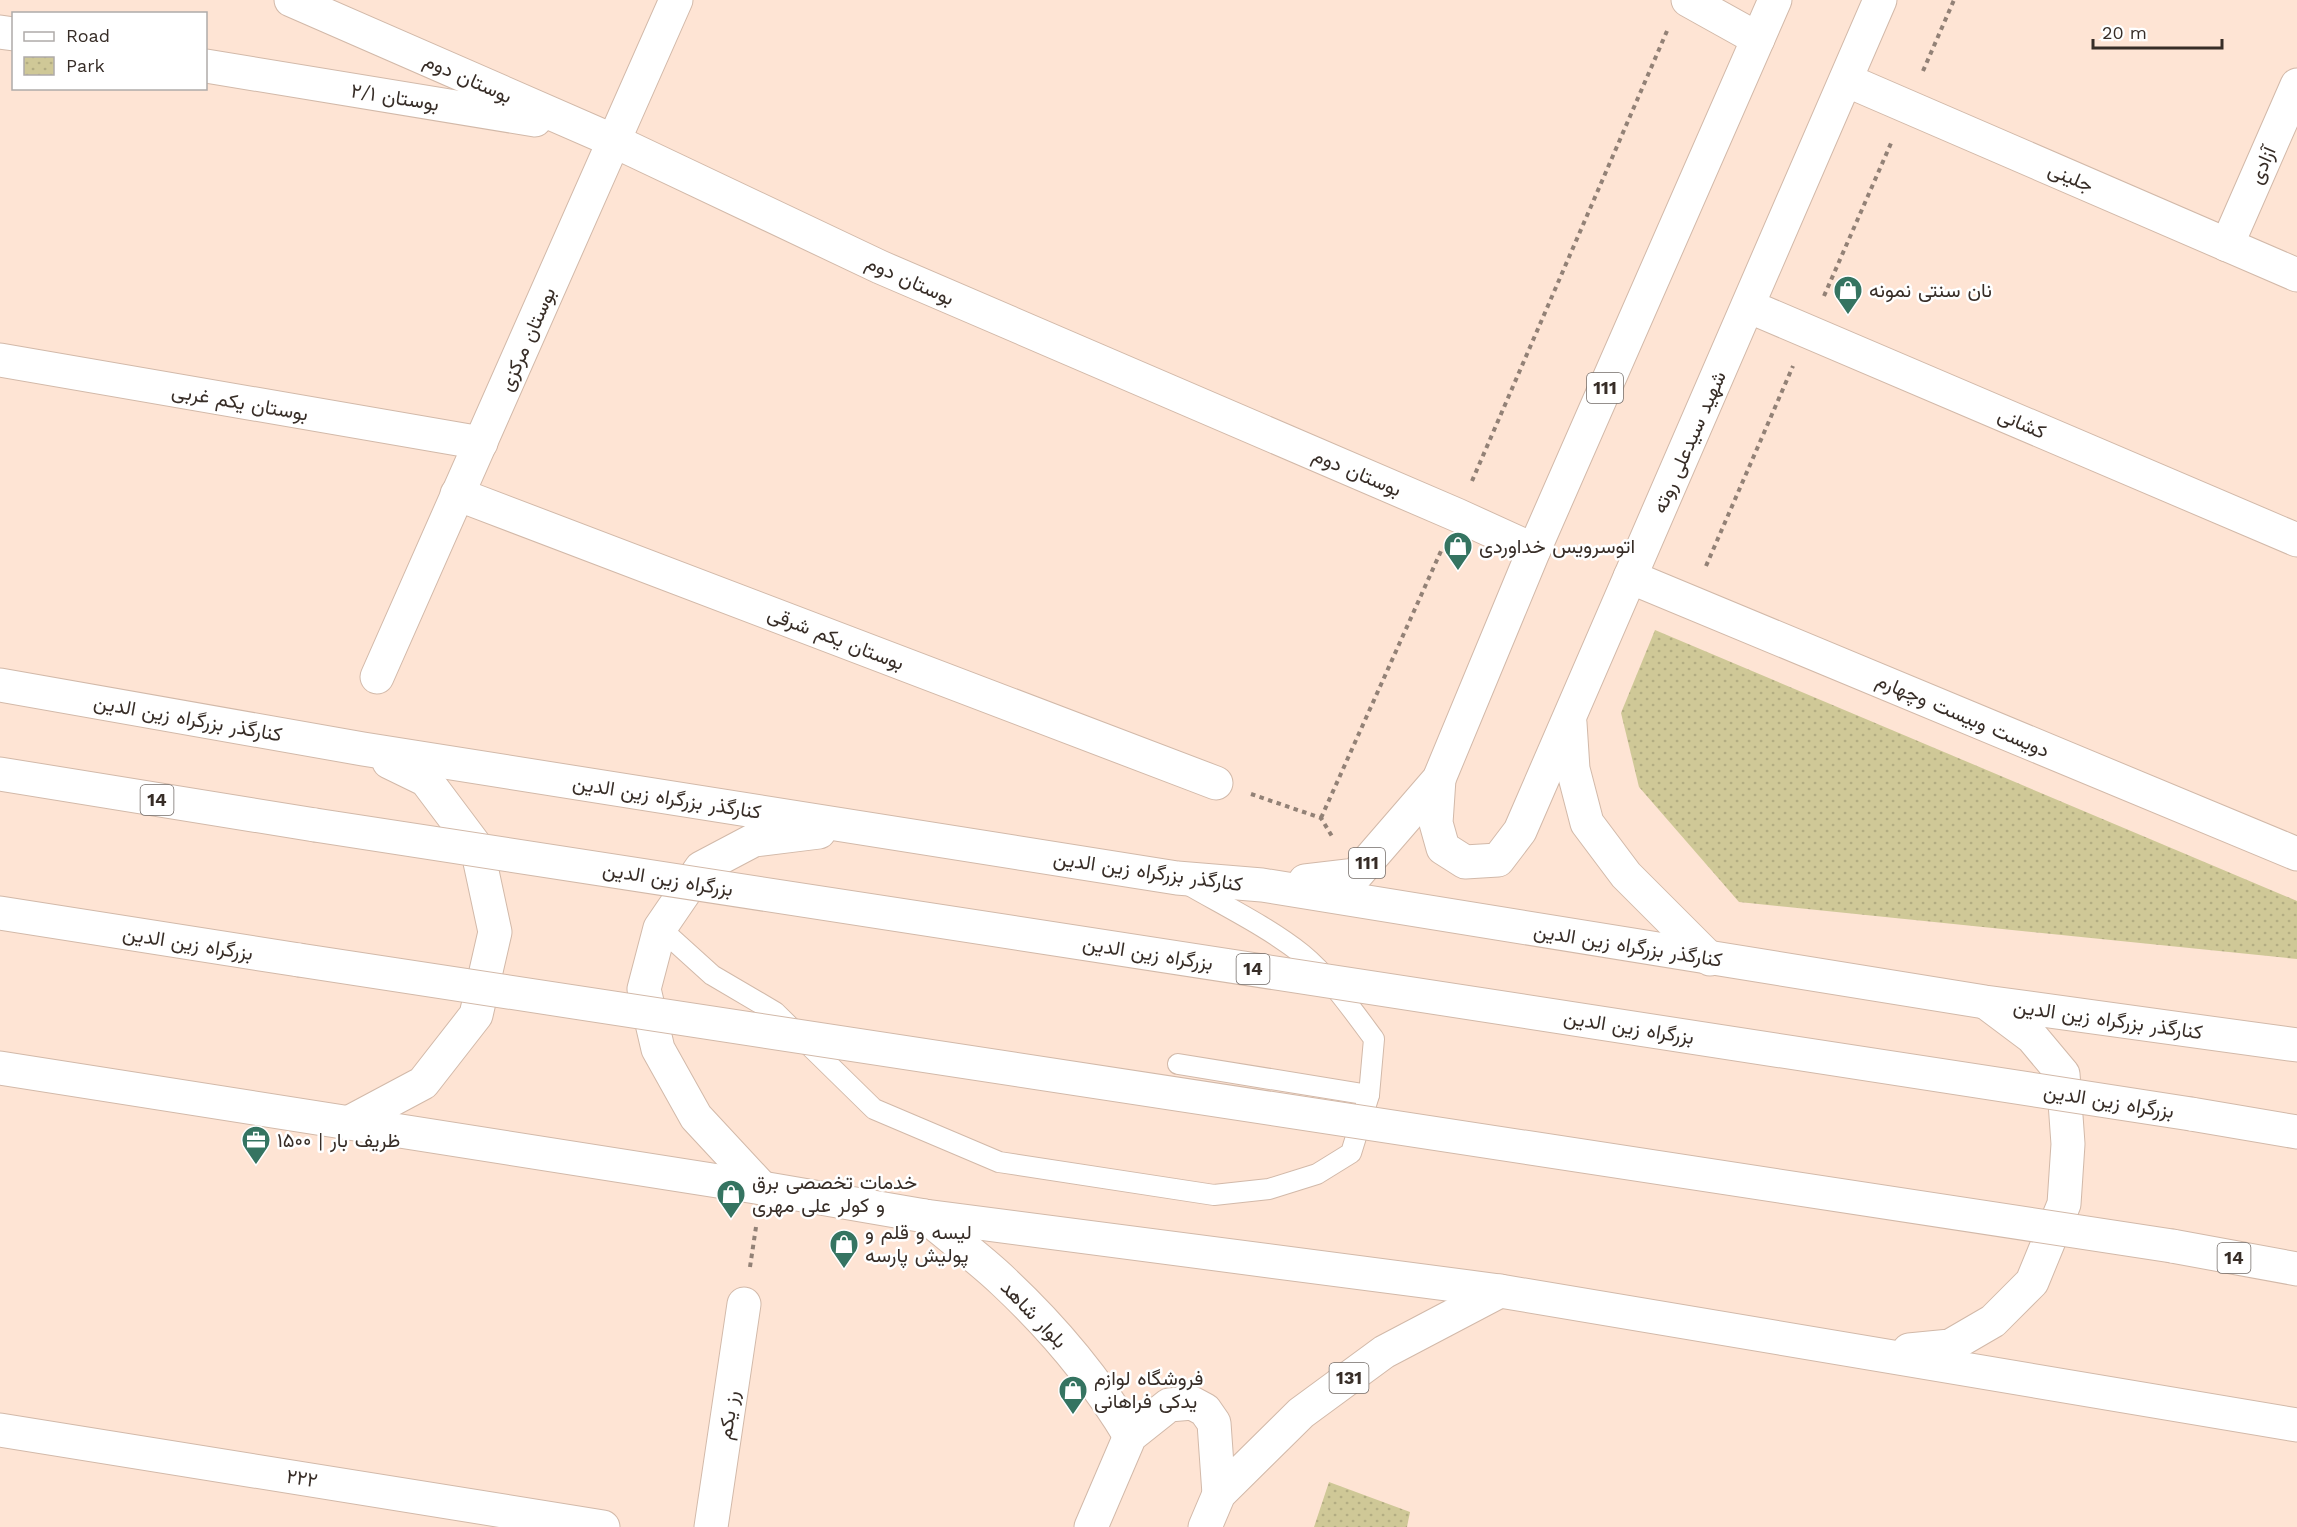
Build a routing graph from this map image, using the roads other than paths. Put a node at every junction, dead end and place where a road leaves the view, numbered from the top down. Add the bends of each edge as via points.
1 (291, 0) edge
2 (676, 0) edge
3 (1776, 0) edge
4 (1880, 0) edge
5 (1679, 11) edge
6 (1758, 39) junction
7 (207, 66) edge
8 (1846, 80) junction
9 (2297, 86) edge
10 (584, 128) junction
11 (614, 141) junction
12 (2227, 245) junction
13 (2297, 275) edge
14 (1748, 306) junction
15 (0, 360) edge
16 (481, 443) junction
17 (457, 494) junction
18 (2297, 540) edge
19 (1534, 550) junction
20 (1630, 577) junction
21 (377, 677) dead end
22 (0, 686) edge
23 (1570, 716) junction
24 (363, 749) junction
25 (0, 774) edge
26 (1439, 779) junction
27 (1216, 783) road end
28 (856, 827) junction
29 (2297, 854) edge
30 (1177, 878) junction
31 (1262, 885) junction
32 (0, 913) edge
33 (660, 928) junction
34 (1710, 959) junction
35 (1985, 1002) junction
36 (2297, 1045) edge
37 (1178, 1065) dead end
38 (0, 1068) edge
39 (1369, 1095) junction
40 (348, 1123) junction
41 (2297, 1132) edge
42 (762, 1188) junction
43 (925, 1216) junction
44 (2297, 1269) edge
45 (1500, 1291) junction
46 (744, 1304) road end
47 (1868, 1353) junction
48 (2297, 1425) edge
49 (0, 1430) edge
50 (1130, 1436) junction
51 (1219, 1494) junction
52 (603, 1527) edge
53 (711, 1527) edge
54 (1091, 1527) edge
55 (1204, 1527) edge

1 - 10 main road, بوستان دوم
2 - 11 main road, بوستان مرکزی
3 - 6 main road, شهید سیدعلی روته / 111
4 - 8 main road, شهید سیدعلی روته / 111
5 - 6 main road
6 - 19 main road, شهید سیدعلی روته / 111
7 - 10 main road, بوستان ۲/۱
8 - 12 main road, جلینی
8 - 14 main road, شهید سیدعلی روته / 111
9 - 12 main road, آزادی
10 - 11 main road, بوستان دوم
11 - 16 main road, بوستان مرکزی
11 - 19 main road, بوستان دوم via 880,267
12 - 13 main road, جلینی
14 - 18 main road, کشانی
14 - 20 main road, شهید سیدعلی روته / 111
15 - 16 main road, بوستان یکم غربی
16 - 17 main road, بوستان مرکزی
17 - 21 main road, بوستان مرکزی
17 - 27 main road, بوستان یکم شرقی
19 - 26 main road, شهید سیدعلی روته / 111
20 - 23 main road, شهید سیدعلی روته / 111
20 - 29 main road, دویست وبیست وچهارم
22 - 24 main road, کنارگذر بزرگراه زین الدین
23 - 26 main road, شهید سیدعلی روته / 111 via 1520,831 1498,860 1465,862 1443,848 1436,823
23 - 34 main road via 1573,769 1587,823 1626,875
24 - 28 main road, کنارگذر بزرگراه زین الدین
24 - 40 main road via 426,780 477,848 495,933 476,1015 423,1083
25 - 41 main road, بزرگراه زین الدین / 14, bridge
26 - 31 main road, شهید سیدعلی روته / 111 via 1356,875
28 - 30 main road, کنارگذر بزرگراه زین الدین
28 - 33 main road via 754,840 701,868
30 - 31 main road, کنارگذر بزرگراه زین الدین
30 - 39 lane via 1302,955 1349,1005 1374,1039
31 - 34 main road, کنارگذر بزرگراه زین الدین
32 - 44 main road, بزرگراه زین الدین / 14, bridge via 2172,1246
33 - 39 lane via 712,975 775,1012 874,1109 999,1162 1214,1195 1269,1189 1317,1174 1351,1153
33 - 42 main road via 644,989 658,1049 696,1117
34 - 35 main road, کنارگذر بزرگراه زین الدین
35 - 36 main road, کنارگذر بزرگراه زین الدین
35 - 47 main road via 2032,1037 2062,1074 2068,1144 2064,1204 2032,1282 1993,1321 1950,1346
37 - 39 lane
38 - 40 main road
40 - 42 main road
42 - 43 main road
43 - 45 main road
43 - 50 main road, بلوار شاهد via 1004,1281 1064,1345 1108,1399
45 - 47 main road
45 - 51 main road, 131 via 1384,1352 1300,1413
46 - 53 main road, رز یکم
47 - 48 main road
49 - 52 main road, ۲۲۲
50 - 51 main road via 1169,1405 1192,1403 1205,1410 1214,1423
50 - 54 main road
51 - 55 main road, 131

